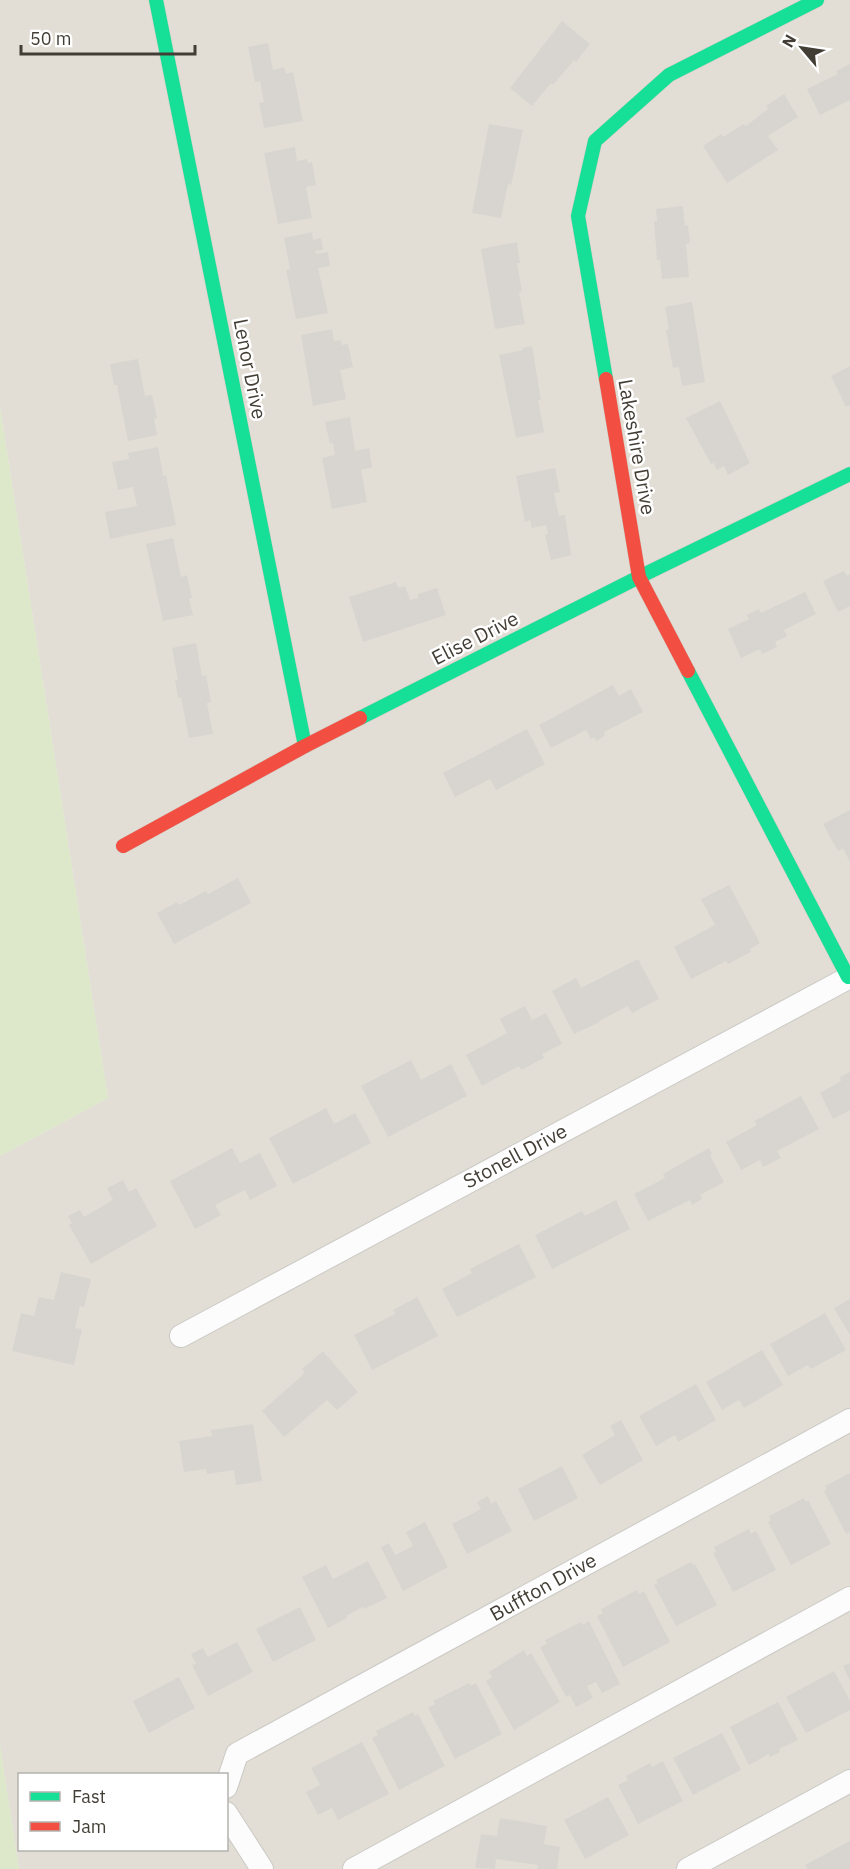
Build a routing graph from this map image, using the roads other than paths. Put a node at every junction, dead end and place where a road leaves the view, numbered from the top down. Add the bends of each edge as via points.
1 (156, 0) edge
2 (818, 0) edge
3 (850, 474) edge
4 (639, 578) junction
5 (305, 746) junction
6 (123, 846) dead end
7 (849, 977) edge
8 (181, 1335) dead end
9 (850, 1420) edge
10 (850, 1598) edge
11 (228, 1781) edge
12 (850, 1781) edge
13 (228, 1816) edge
14 (262, 1869) edge
15 (354, 1869) edge
16 (688, 1869) edge

1 - 5 street, Lenor Drive
2 - 4 street, Lakeshire Drive via 669,75 595,141 578,216
3 - 4 street, Elise Drive
4 - 5 street, Elise Drive
4 - 7 street, Lakeshire Drive
5 - 6 street, Elise Drive
7 - 8 street, Stonell Drive
9 - 11 street, Buffton Drive via 237,1754
10 - 15 street
12 - 16 street
13 - 14 street

